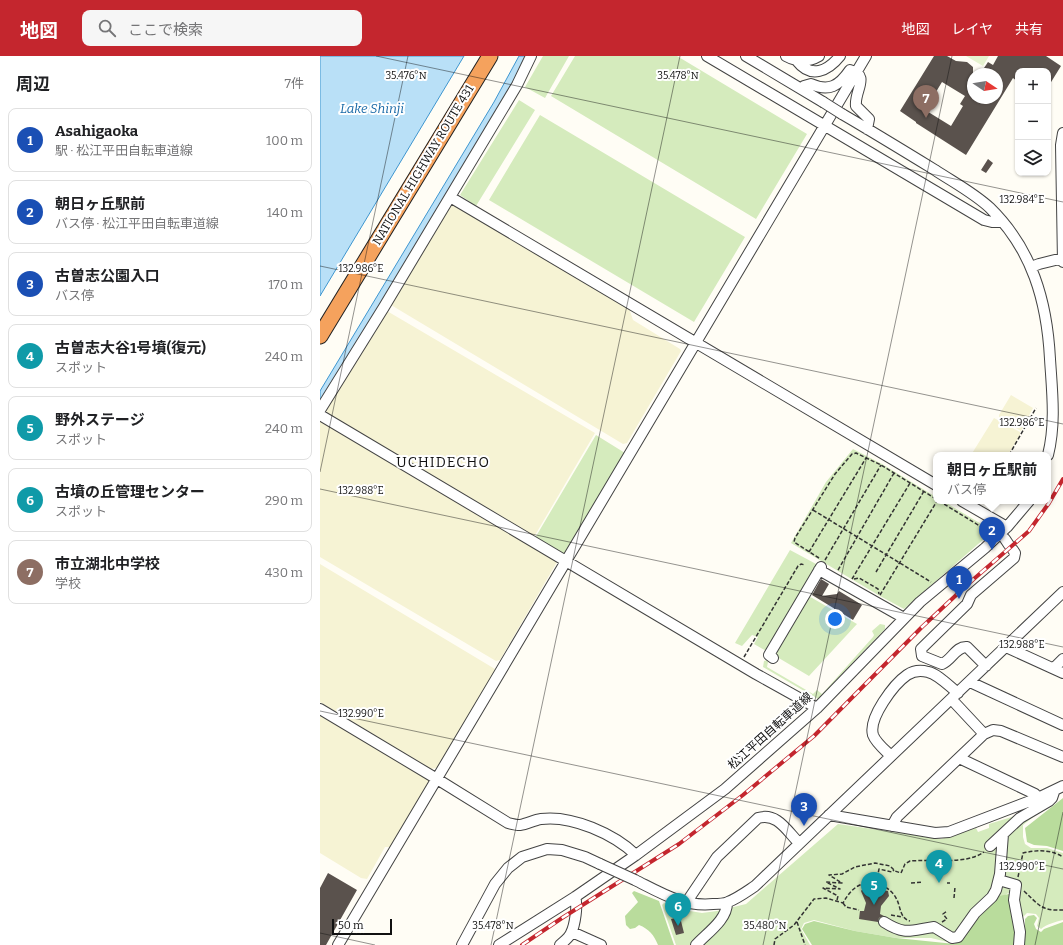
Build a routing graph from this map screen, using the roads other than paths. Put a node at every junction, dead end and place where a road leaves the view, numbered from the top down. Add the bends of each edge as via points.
1 (490, 56) edge
2 (531, 56) edge
3 (707, 56) edge
4 (746, 56) edge
5 (786, 56) edge
6 (820, 56) edge
7 (840, 56) edge
8 (866, 56) edge
9 (797, 61) junction
10 (856, 72) junction
11 (801, 89) junction
12 (825, 126) junction
13 (867, 129) junction
14 (1063, 133) edge
15 (450, 197) junction
16 (1002, 222) junction
17 (1063, 259) edge
18 (1032, 267) junction
19 (320, 336) edge
20 (696, 343) junction
21 (320, 410) edge
22 (320, 415) edge
23 (1058, 425) edge
24 (1049, 452) edge
25 (933, 483) edge
26 (967, 504) edge
27 (1026, 504) edge
28 (1007, 527) junction
29 (1009, 545) dead end
30 (567, 561) junction
31 (1063, 592) edge
32 (904, 618) junction
33 (1006, 647) junction
34 (774, 658) dead end
35 (1063, 659) edge
36 (986, 666) junction
37 (1058, 670) edge
38 (970, 682) junction
39 (958, 693) junction
40 (955, 703) dead end
41 (817, 708) junction
42 (320, 709) edge
43 (1063, 725) edge
44 (984, 734) junction
45 (891, 756) junction
46 (1063, 757) edge
47 (959, 758) junction
48 (437, 779) junction
49 (1063, 786) edge
50 (1054, 792) junction
51 (1038, 798) junction
52 (829, 815) junction
53 (892, 826) junction
54 (1003, 834) junction
55 (799, 844) junction
56 (990, 846) road end
57 (636, 855) junction
58 (999, 880) junction
59 (575, 897) junction
60 (727, 902) junction
61 (686, 903) junction
62 (884, 922) dead end
63 (572, 932) junction
64 (697, 944) edge
65 (338, 945) edge
66 (462, 945) edge
67 (499, 945) edge
68 (560, 945) edge
69 (601, 945) edge
70 (1019, 945) edge

1 - 19 highway, NATIONAL HIGHWAY ROUTE 431
2 - 15 street via 517,85
3 - 12 street
4 - 11 street
5 - 9 street
6 - 9 street
7 - 9 street via 830,67 820,71 806,68
8 - 10 street
10 - 11 street via 850,70 842,81 830,87 810,84
10 - 12 street
10 - 13 street via 861,82 856,94 856,106 869,119
11 - 13 street, bridge
12 - 16 street via 984,220
12 - 20 street
13 - 16 street via 966,190 990,208
14 - 17 street
15 - 20 street
15 - 21 street
16 - 18 street
17 - 18 street
18 - 23 street via 1045,312
20 - 25 street
20 - 30 street
22 - 30 street
23 - 24 street
26 - 28 street
27 - 28 street, 松江平田自転車道線
28 - 32 street, 松江平田自転車道線
29 - 36 street via 1015,553 1014,558 971,595 967,604 921,649 922,656 942,664 960,648 967,647
30 - 41 street
30 - 48 street
31 - 33 street
32 - 34 street via 823,565 768,655
32 - 41 street, 松江平田自転車道線
33 - 36 street
33 - 37 street
35 - 37 street
36 - 38 street
38 - 39 street
38 - 43 street
39 - 45 street
39 - 45 street via 929,672 915,671 907,674 889,692 875,716 873,726 873,735
40 - 44 street
41 - 57 street, 松江平田自転車道線 via 725,789
42 - 48 street
44 - 46 street via 993,730 1001,731
44 - 47 street
45 - 52 street
47 - 51 street via 1035,794
47 - 53 street via 897,817
48 - 57 street via 508,823 519,825 541,819 578,823 606,833 630,848
48 - 65 street
49 - 50 street
50 - 51 street
50 - 54 street via 1049,801 1020,818
51 - 53 street via 949,832 935,833
52 - 53 street
52 - 55 street
54 - 56 street
54 - 58 street
55 - 60 street via 755,886
55 - 61 street via 777,819 765,816 758,818 717,857
57 - 59 street, 松江平田自転車道線
58 - 62 street via 992,897 975,913 958,937 952,938 934,927 907,932 895,929
58 - 70 street via 1016,885 1014,900 1020,932
59 - 63 street via 577,903
59 - 67 street, 松江平田自転車道線
60 - 61 street via 705,905
60 - 64 street via 727,909 721,919
61 - 66 street, bridge via 665,896 585,857 562,850 547,849 522,857 508,868 495,884
63 - 68 street
63 - 69 street

